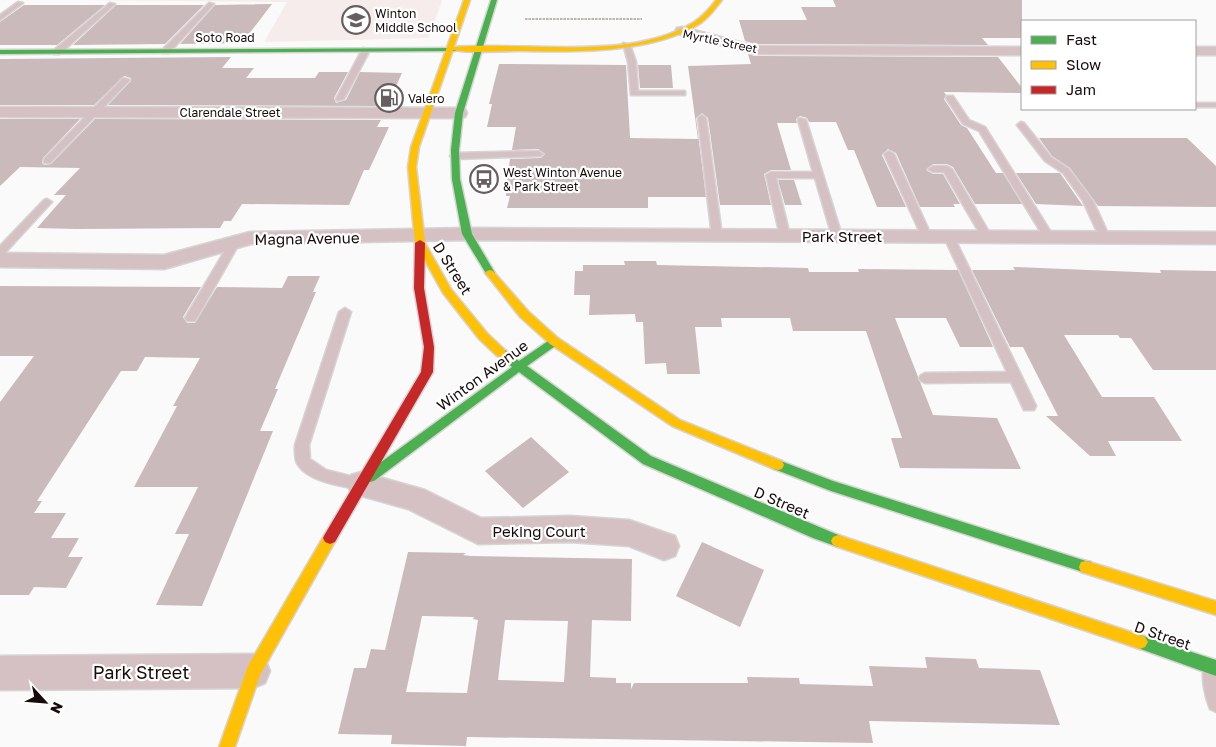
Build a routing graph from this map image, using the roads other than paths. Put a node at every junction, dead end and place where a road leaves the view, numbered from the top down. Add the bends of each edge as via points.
1 (468, 0) edge
2 (494, 0) edge
3 (719, 0) edge
4 (20, 3) dead end
5 (112, 4) dead end
6 (211, 4) dead end
7 (0, 18) edge
8 (682, 30) junction
9 (626, 45) junction
10 (366, 50) junction
11 (449, 50) junction
12 (478, 50) junction
13 (1021, 50) edge
14 (166, 51) junction
15 (1196, 51) edge
16 (1216, 51) edge
17 (0, 52) edge
18 (57, 52) junction
19 (126, 80) dead end
20 (682, 93) dead end
21 (950, 98) dead end
22 (340, 99) dead end
23 (1196, 105) edge
24 (1216, 105) edge
25 (0, 112) edge
26 (94, 112) junction
27 (426, 113) junction
28 (460, 113) junction
29 (702, 118) dead end
30 (802, 120) dead end
31 (1021, 124) dead end
32 (538, 154) dead end
33 (889, 154) dead end
34 (456, 156) junction
35 (47, 161) dead end
36 (933, 169) dead end
37 (818, 175) junction
38 (47, 202) dead end
39 (467, 234) junction
40 (717, 236) junction
41 (785, 236) junction
42 (837, 236) junction
43 (927, 237) junction
44 (949, 237) junction
45 (987, 237) junction
46 (1049, 237) junction
47 (1105, 238) junction
48 (419, 239) junction
49 (1215, 239) edge
50 (235, 242) junction
51 (0, 252) edge
52 (0, 260) edge
53 (345, 312) dead end
54 (191, 318) dead end
55 (554, 341) junction
56 (518, 367) junction
57 (1016, 377) junction
58 (925, 378) dead end
59 (1029, 406) dead end
60 (361, 484) junction
61 (664, 546) dead end
62 (1216, 608) edge
63 (1214, 668) edge
64 (253, 671) junction
65 (0, 673) edge
66 (1216, 703) edge
67 (228, 747) edge

1 - 11 main road
2 - 12 main road, Winton Avenue
3 - 8 main road via 706,17
4 - 7 lane
5 - 18 lane
6 - 14 lane
8 - 9 main road, Myrtle Street
8 - 13 street, Myrtle Street via 755,50
9 - 12 main road, Myrtle Street
9 - 20 lane via 632,62 634,93
10 - 11 main road, Soto Road
10 - 14 main road, Soto Road
10 - 22 lane
11 - 12 main road, Myrtle Street
11 - 27 main road
12 - 28 main road, Winton Avenue
14 - 18 main road, Soto Road
15 - 16 street
17 - 18 main road, Soto Road
19 - 26 lane
21 - 46 lane via 966,122 982,129
23 - 24 lane
25 - 26 street, Clarendale Street
26 - 27 street, Clarendale Street
26 - 35 lane
27 - 28 street, Clarendale Street
27 - 48 main road via 412,167
28 - 34 main road, Winton Avenue
29 - 40 lane
30 - 37 lane
31 - 47 lane via 1048,159 1066,171 1088,200
32 - 34 lane
33 - 43 lane
34 - 39 main road, Winton Avenue via 456,179
36 - 45 lane via 947,169
37 - 41 lane via 771,175
37 - 42 lane
38 - 51 lane
39 - 40 street, Park Street
39 - 48 street, Magna Avenue
39 - 55 main road, Winton Avenue via 490,273 524,314
40 - 41 street, Park Street
41 - 42 street, Park Street
42 - 43 street, Park Street
43 - 44 street, Park Street
44 - 45 street, Park Street
44 - 57 lane
45 - 46 street, Park Street
46 - 47 street, Park Street
47 - 49 street, Park Street
48 - 50 street, Magna Avenue via 250,238
48 - 56 main road, D Street via 447,291 483,336
48 - 60 main road via 419,288 429,347 427,372
50 - 52 street, Magna Avenue via 164,262
50 - 54 lane
53 - 60 lane via 302,446 303,462 322,475
55 - 56 main road, Winton Avenue
55 - 62 main road via 676,423 831,486
56 - 60 main road, Winton Avenue
56 - 63 main road, D Street via 647,460 818,534
57 - 58 lane
57 - 59 lane
60 - 61 street, Peking Court via 415,499 478,531 570,529 629,533
60 - 64 main road, Winton Avenue
63 - 66 lane
64 - 65 street, Park Street
64 - 67 main road, Winton Avenue

